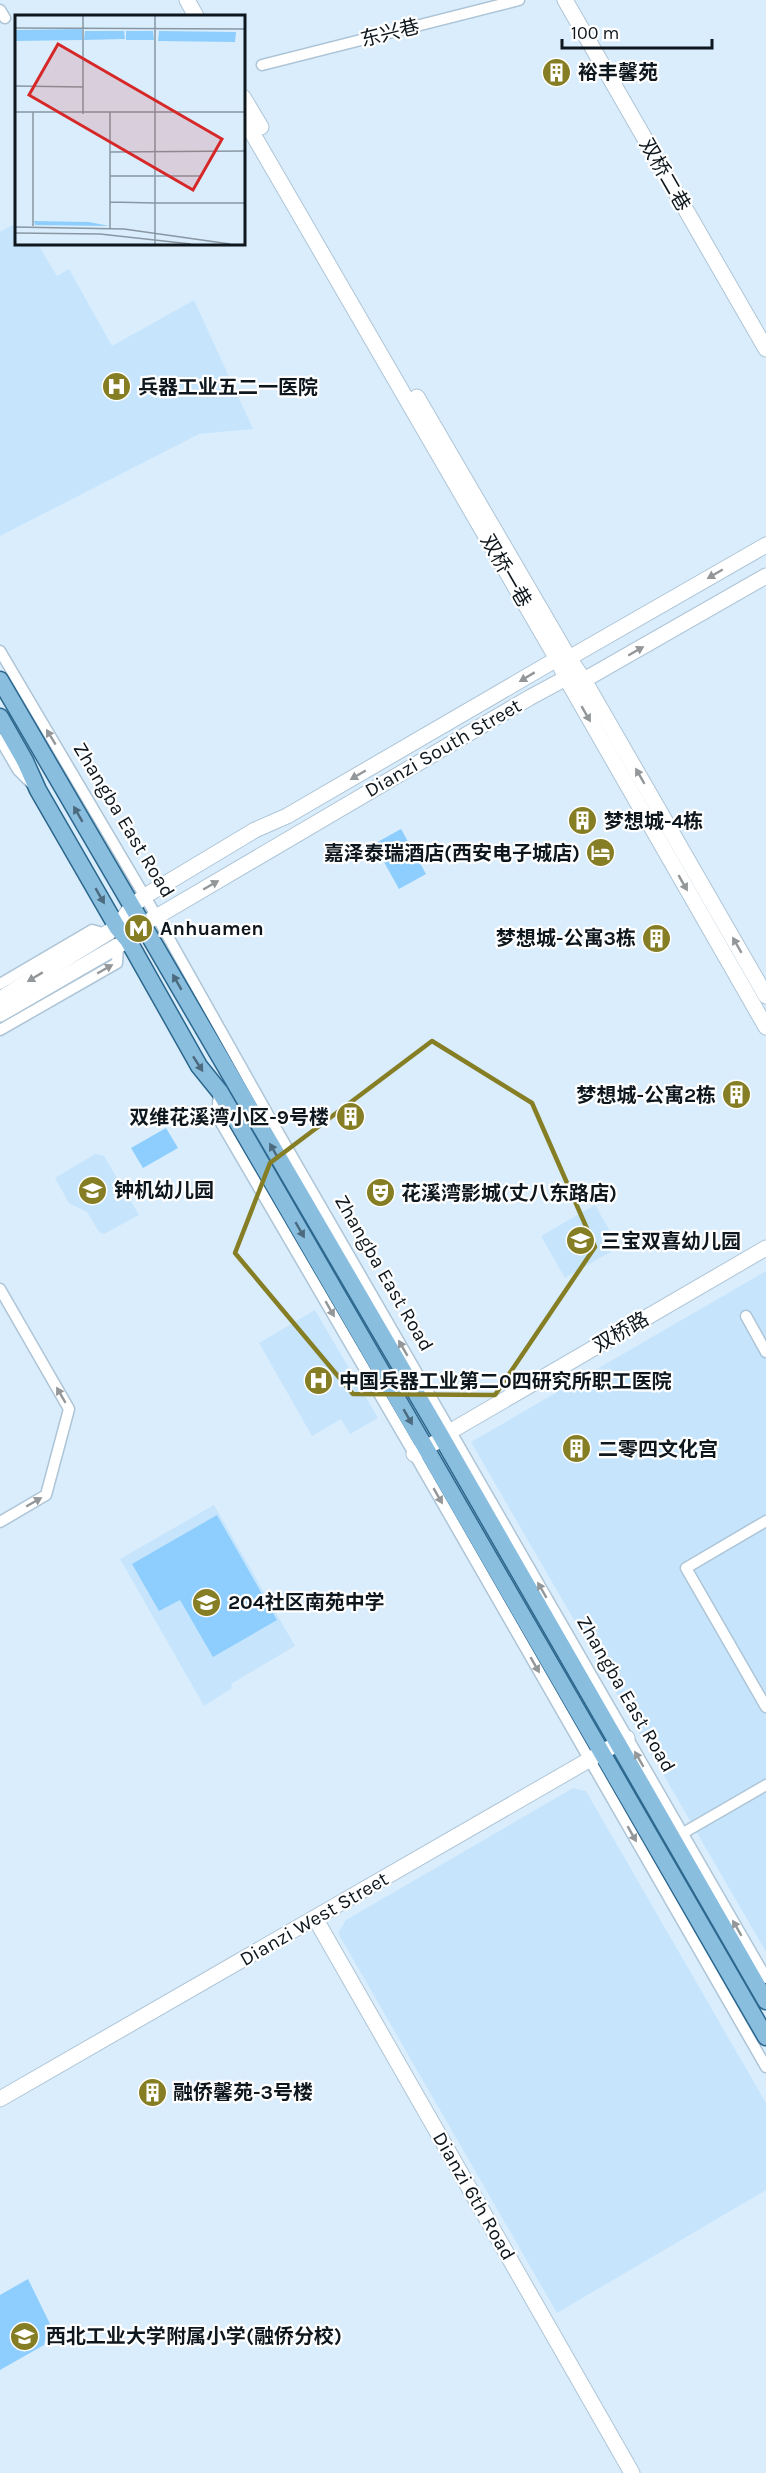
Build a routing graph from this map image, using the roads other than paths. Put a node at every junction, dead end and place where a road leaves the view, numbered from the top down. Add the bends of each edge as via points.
1 (175, 0) edge
2 (187, 0) edge
3 (519, 0) edge
4 (565, 0) edge
5 (184, 15) edge
6 (195, 15) edge
7 (262, 65) dead end
8 (244, 99) edge
9 (244, 119) edge
10 (766, 349) edge
11 (766, 545) edge
12 (766, 576) edge
13 (0, 651) edge
14 (563, 659) junction
15 (566, 678) junction
16 (0, 680) edge
17 (584, 680) junction
18 (0, 717) edge
19 (0, 740) edge
20 (38, 790) junction
21 (138, 901) junction
22 (150, 921) junction
23 (118, 937) junction
24 (0, 984) edge
25 (766, 996) edge
26 (0, 999) edge
27 (0, 1014) edge
28 (766, 1027) edge
29 (0, 1030) edge
30 (766, 1248) edge
31 (0, 1288) edge
32 (746, 1316) dead end
33 (766, 1352) edge
34 (446, 1435) junction
35 (420, 1451) junction
36 (766, 1521) edge
37 (0, 1522) edge
38 (766, 1707) edge
39 (622, 1741) junction
40 (595, 1757) junction
41 (766, 1785) edge
42 (677, 1836) junction
43 (315, 1918) junction
44 (766, 1978) edge
45 (766, 2001) edge
46 (766, 2037) edge
47 (766, 2067) edge
48 (0, 2099) edge
49 (632, 2473) edge

1 - 5 street
2 - 6 street
3 - 7 street, 东兴巷
4 - 10 street, 双桥二巷
8 - 14 street, 双桥一巷
9 - 14 street, 双桥一巷
11 -> 14 street, Dianzi South Street
17 -> 12 street
21 -> 13 street, Zhangba East Road
14 - 15 street, 双桥一巷
14 - 17 street, 双桥一巷
14 -> 21 street, Dianzi South Street via 287,816 255,830
15 - 17 street
22 -> 15 street, Dianzi South Street
15 -> 28 street, 双桥一巷
21 -> 16 main road, Zhangba East Road
25 -> 17 street, 双桥一巷
18 - 20 main road
19 - 20 street via 18,770
20 -> 23 main road
21 - 22 main road, Zhangba East Road
21 - 23 street
22 - 23 street, Dianzi South Street
34 -> 22 main road, Zhangba East Road
23 - 24 street via 92,930
23 -> 26 street
23 - 27 street
29 -> 23 street via 117,963
23 -> 35 main road via 219,1092 260,1176
30 - 34 street, 双桥路
37 -> 31 street via 46,1495 69,1409
32 - 33 street
34 - 35 street, 双桥路
39 -> 34 main road, Zhangba East Road
35 -> 40 main road
36 - 38 street via 686,1568
39 - 40 street, Dianzi West Street
42 -> 39 main road, Zhangba East Road
40 - 43 street, Dianzi West Street
40 - 46 main road
40 -> 47 street
41 - 42 street
44 -> 42 street, Zhangba East Road
42 - 45 main road, Zhangba East Road
43 - 48 street, Dianzi West Street
43 - 49 street, Dianzi 6th Road

